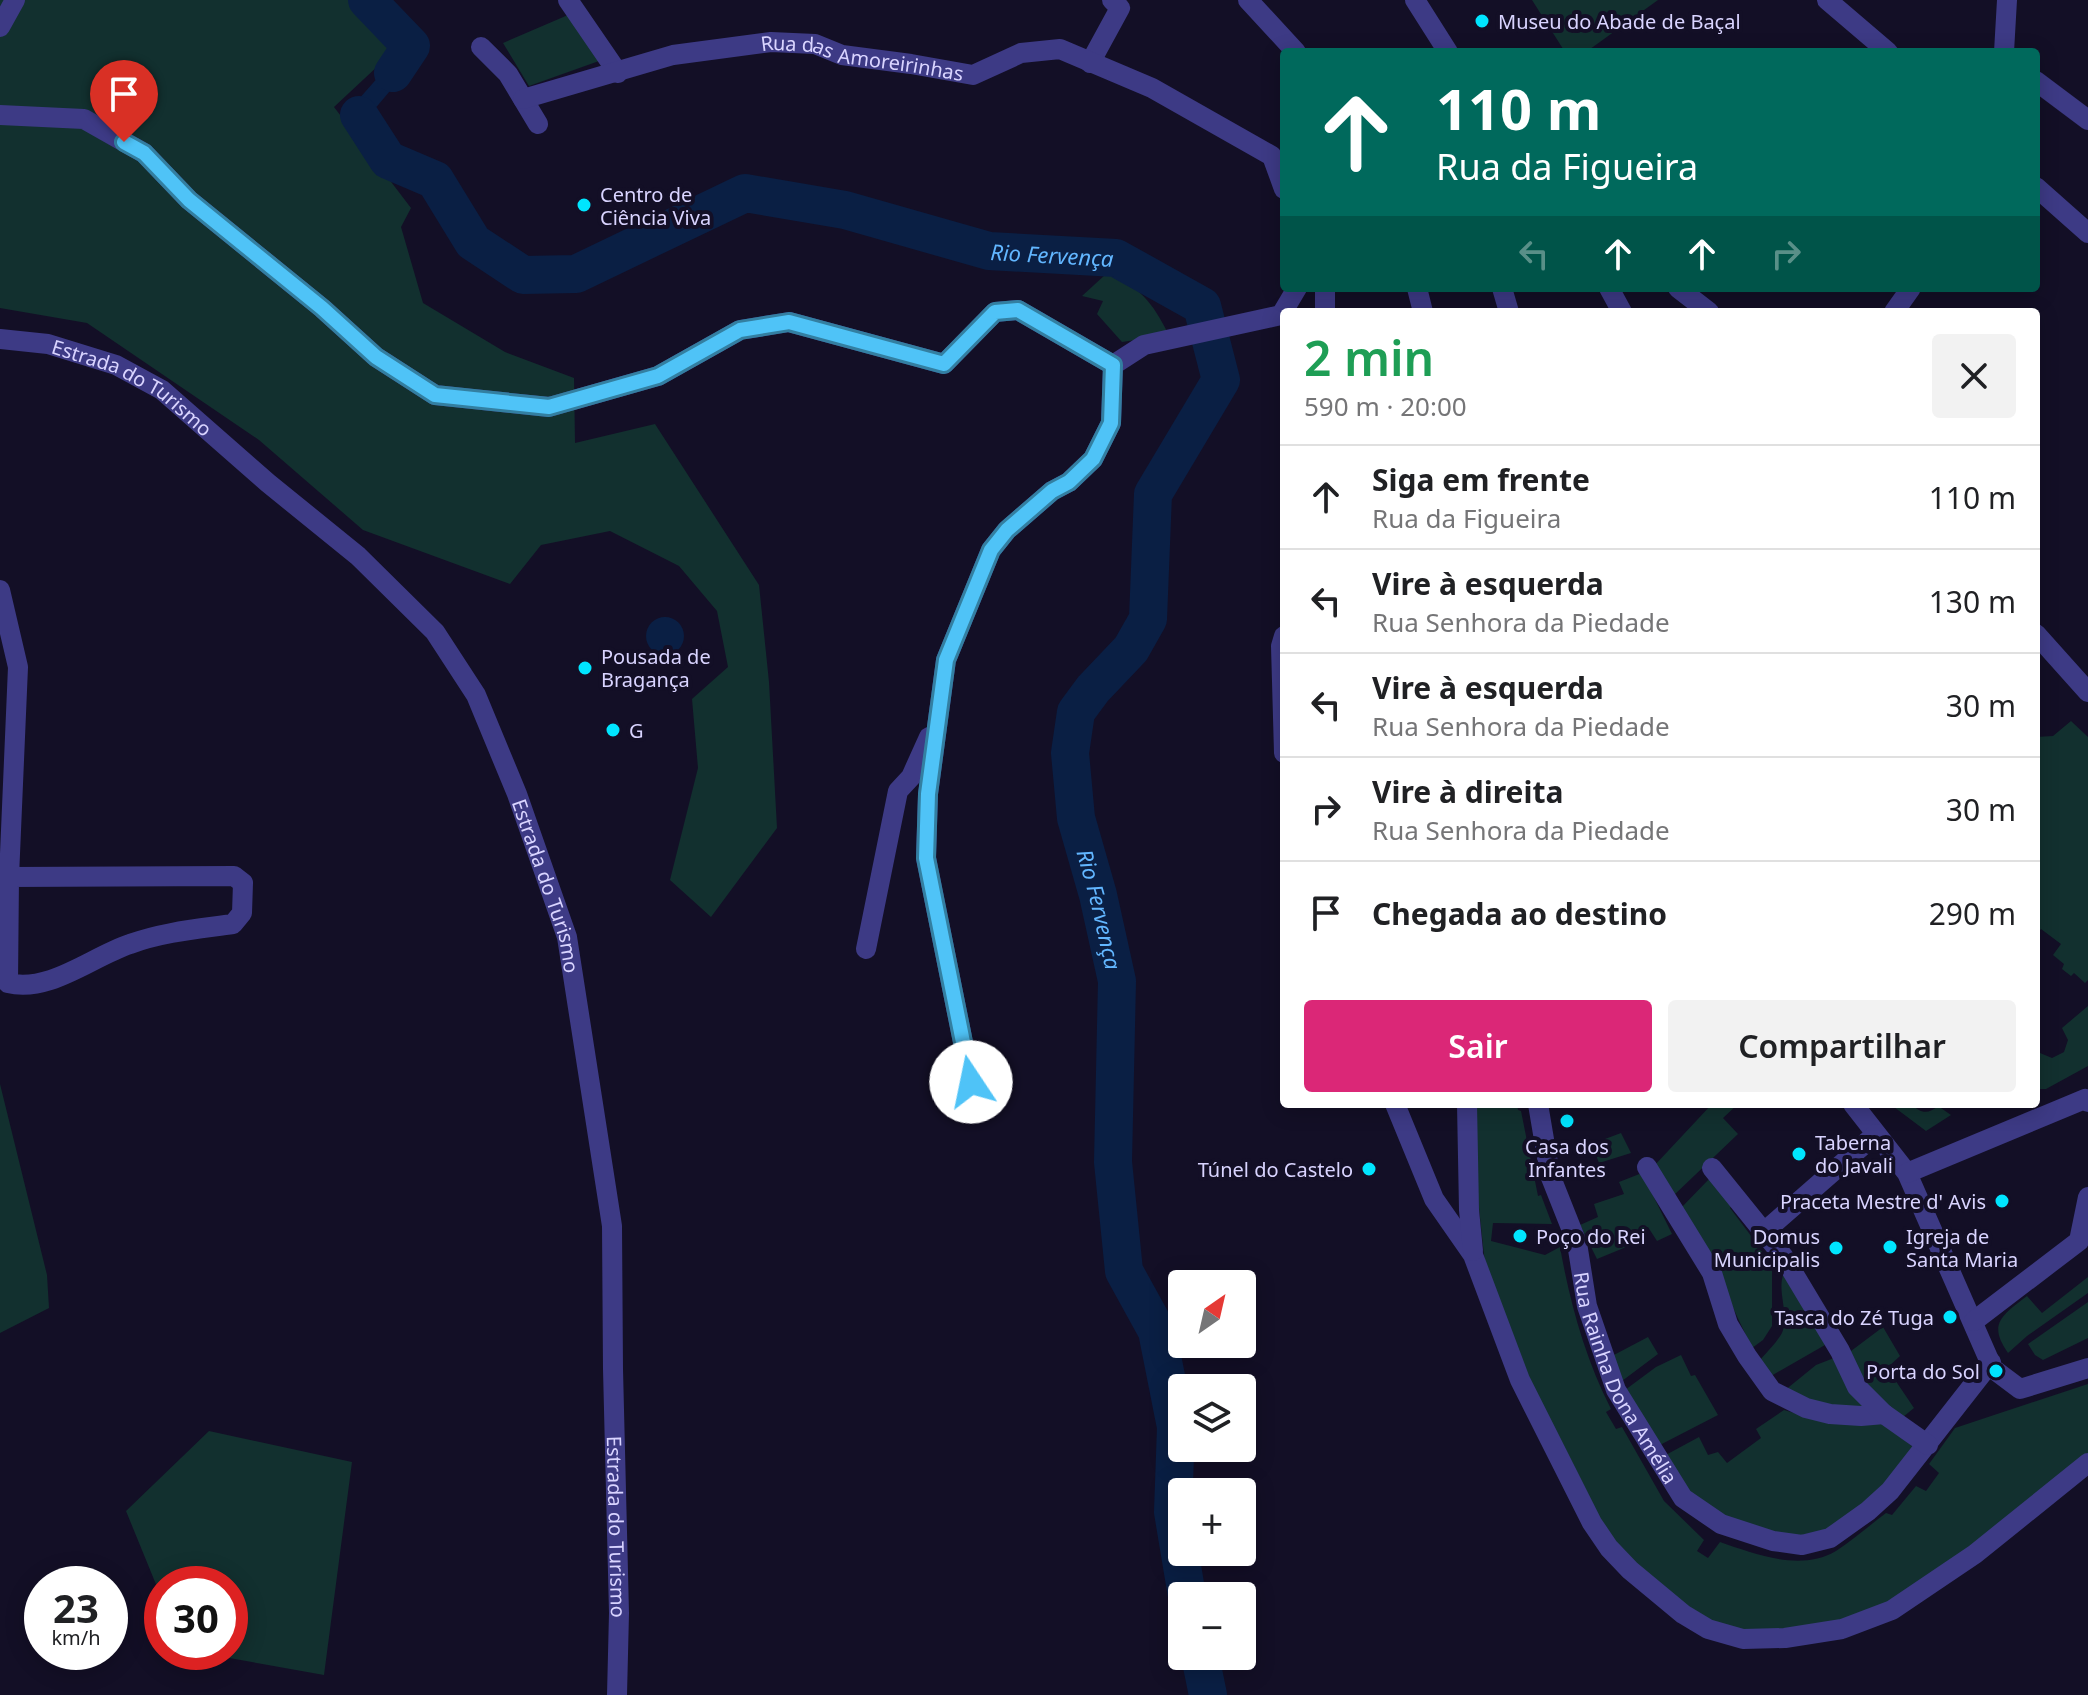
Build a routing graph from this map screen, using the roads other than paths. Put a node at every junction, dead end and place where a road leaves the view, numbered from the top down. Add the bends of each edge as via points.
1 (15, 0) edge
2 (570, 0) edge
3 (1112, 0) edge
4 (1248, 0) edge
5 (1415, 0) edge
6 (1827, 0) edge
7 (2007, 0) edge
8 (0, 27) edge
9 (699, 37) dead end
10 (481, 47) dead end
11 (1292, 48) edge
12 (1445, 48) edge
13 (1883, 48) edge
14 (2004, 48) edge
15 (673, 55) junction
16 (1090, 63) junction
17 (618, 73) junction
18 (2040, 84) edge
19 (523, 99) junction
20 (0, 115) edge
21 (2088, 120) edge
22 (538, 124) dead end
23 (1280, 178) edge
24 (2040, 191) edge
25 (2088, 233) edge
26 (1683, 292) edge
27 (1704, 308) edge
28 (1280, 315) edge
29 (0, 339) edge
30 (1113, 365) junction
31 (0, 590) edge
32 (2040, 638) edge
33 (2088, 692) edge
34 (938, 719) junction
35 (9, 877) junction
36 (866, 949) dead end
37 (4, 978) edge
38 (971, 1082) dead end
39 (2088, 1102) edge
40 (1397, 1108) edge
41 (1467, 1108) edge
42 (1538, 1108) edge
43 (1856, 1108) edge
44 (1876, 1134) junction
45 (1647, 1167) dead end
46 (1712, 1168) dead end
47 (1907, 1173) junction
48 (2088, 1197) edge
49 (1764, 1232) junction
50 (1473, 1255) junction
51 (1974, 1321) junction
52 (1994, 1367) junction
53 (2088, 1368) edge
54 (1884, 1414) junction
55 (1928, 1445) junction
56 (2088, 1463) edge
57 (617, 1695) edge

1 - 8 street
2 - 17 street
3 - 16 street via 1120,8
4 - 11 street
5 - 12 street
6 - 13 street
7 - 14 street
9 - 15 street
10 - 19 street via 508,74
15 - 16 street, Rua das Amoreirinhas via 771,42 815,44 842,55 973,75 1021,53 1060,49
15 - 17 street, Rua das Amoreirinhas
16 - 23 street, Rua das Amoreirinhas via 1152,88 1272,156
17 - 19 street, Rua das Amoreirinhas
18 - 21 street
19 - 22 street
20 - 30 street via 84,119 144,153 189,200 376,357 435,395 549,407 658,376 740,330 789,322 944,364 995,312 1018,310
24 - 25 street
26 - 27 street
28 - 30 street via 1144,345
29 - 57 street, Estrada do Turismo via 48,344 116,365 162,390 358,556 435,632 476,695 567,937 612,1226
30 - 34 street via 1111,423 1093,459 1007,530 991,550 946,660
31 - 35 street via 18,667
32 - 33 street
34 - 36 street via 911,777 898,791
34 - 38 street via 926,858
35 - 37 street
35 - 37 street via 234,876 243,883 242,913 233,924 129,944 34,986
39 - 47 street
40 - 50 street via 1434,1199
41 - 50 street
42 - 55 street, Rua Rainha Dona Amélia via 1550,1175 1577,1243 1587,1306 1616,1390 1683,1498 1721,1524 1802,1545 1830,1538 1868,1511
43 - 44 street
44 - 47 street
44 - 49 street
45 - 54 street via 1712,1273 1728,1324 1772,1391 1830,1414
46 - 49 street
47 - 51 street
48 - 51 street via 2079,1241
49 - 54 street via 1857,1387
50 - 56 street via 1520,1380 1592,1523 1630,1570 1708,1629 1743,1639 1785,1638 1842,1629 1892,1610 1975,1554
51 - 52 street
52 - 53 street via 2020,1389
52 - 55 street, Rua Rainha Dona Amélia
54 - 55 street

